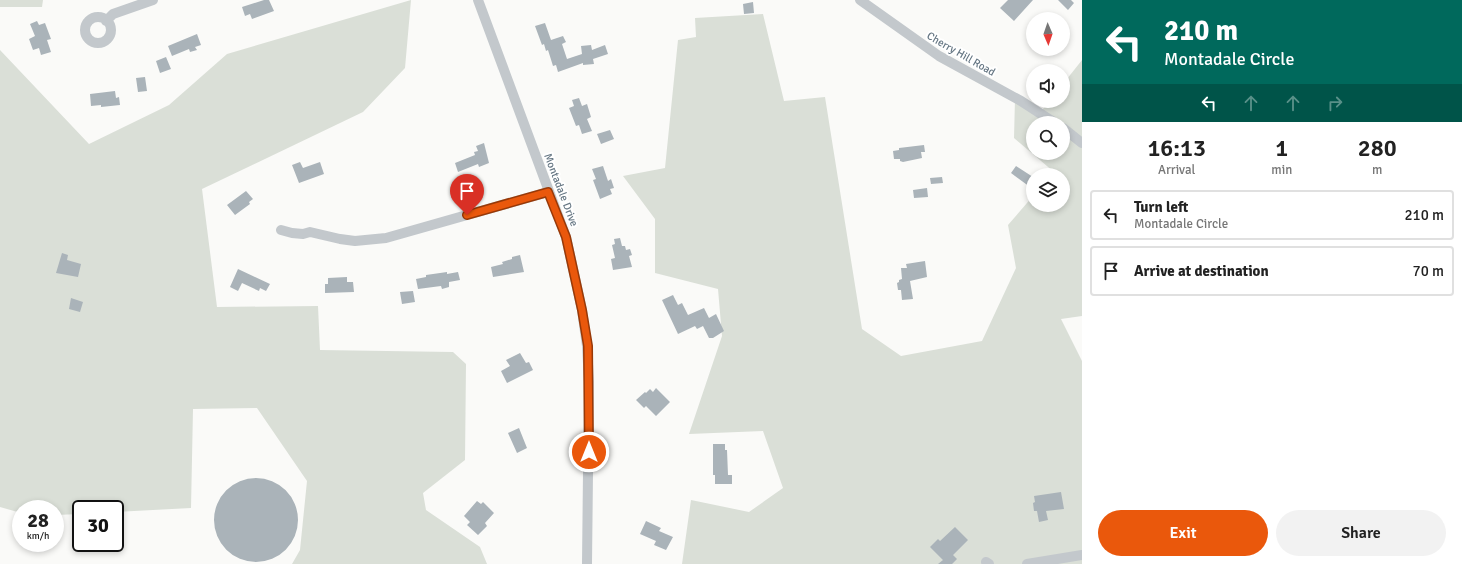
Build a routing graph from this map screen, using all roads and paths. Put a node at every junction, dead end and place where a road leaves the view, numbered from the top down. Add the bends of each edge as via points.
1 (153, 0) edge
2 (478, 0) edge
3 (860, 0) edge
4 (106, 20) dead end
5 (1044, 116) edge
6 (1070, 134) edge
7 (1082, 143) edge
8 (548, 192) junction
9 (281, 230) dead end
10 (1082, 555) edge
11 (588, 564) edge
12 (1027, 564) edge

1 - 4 street via 114,14
2 - 8 street, Montadale Drive
3 - 5 street, Cherry Hill Road via 938,56
6 - 7 street
8 - 9 street via 386,238 340,239 310,232 292,233
8 - 11 street, Montadale Drive via 571,255 588,346
10 - 12 street

